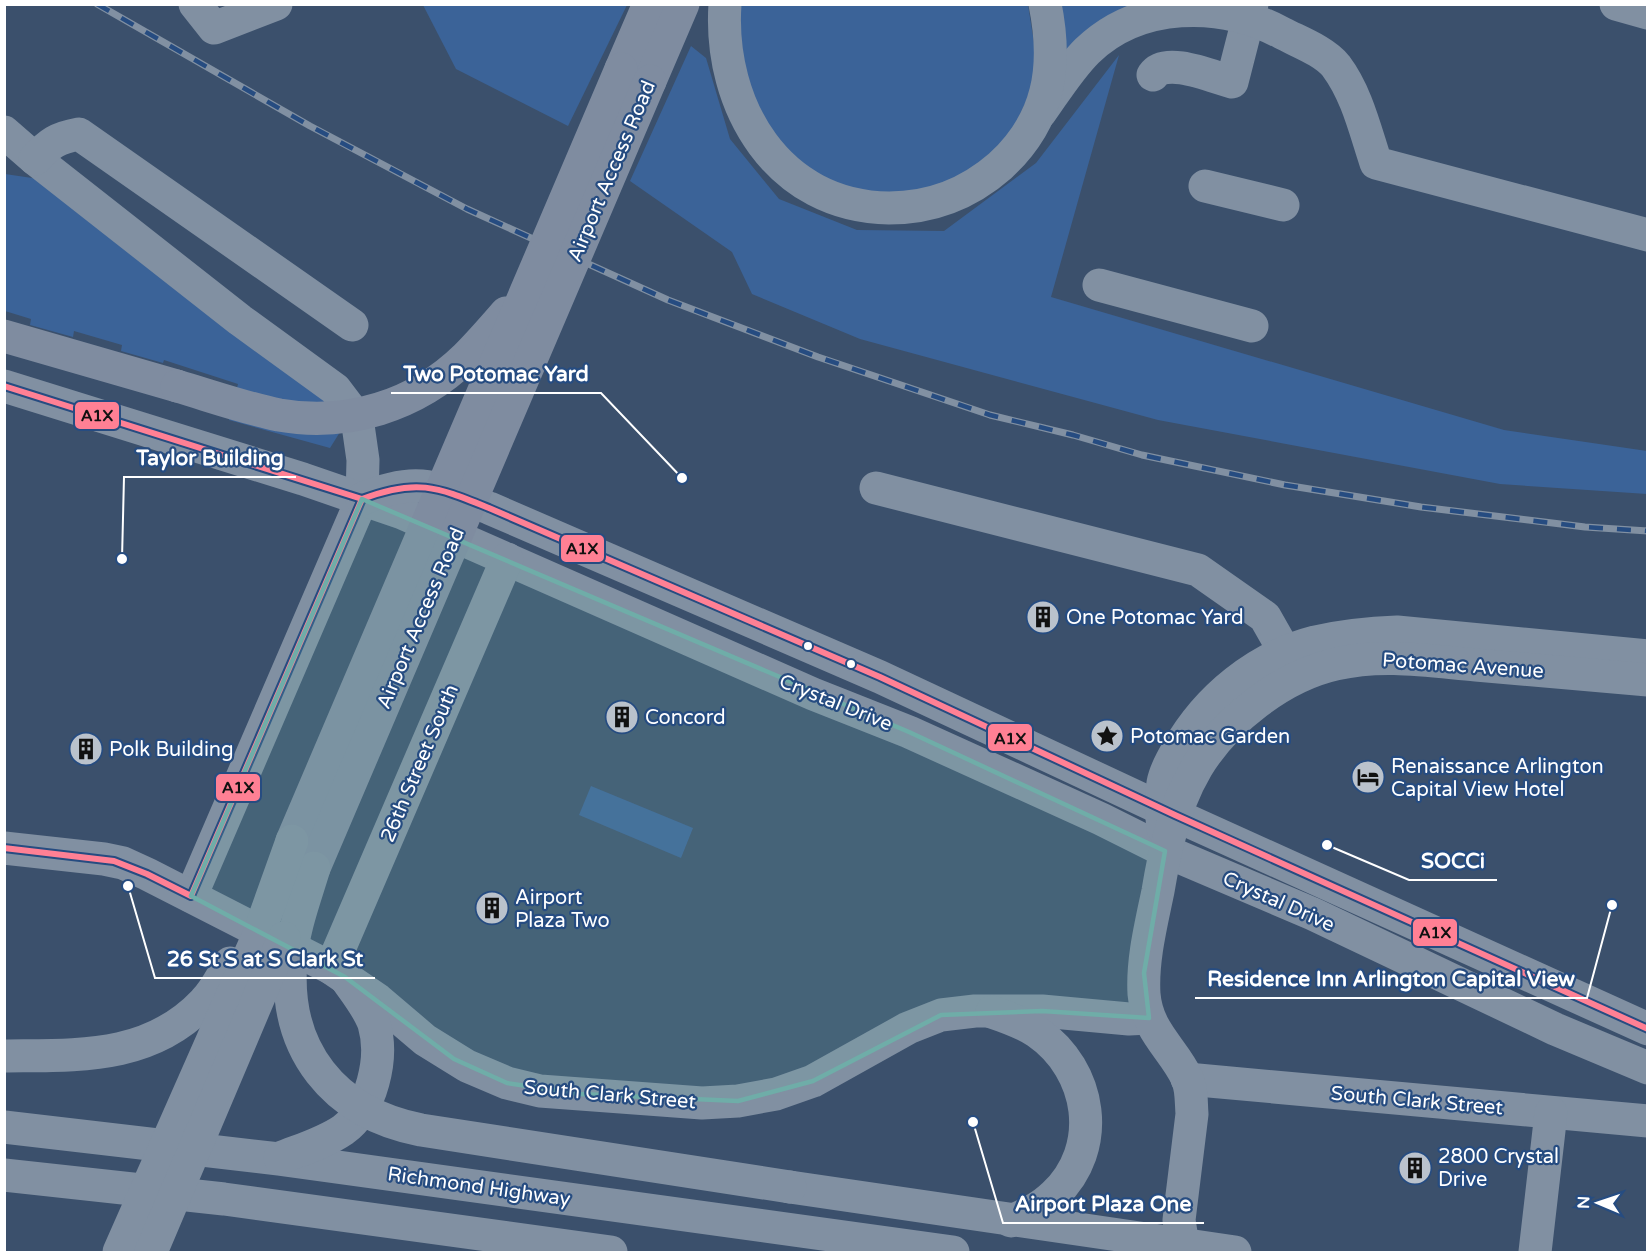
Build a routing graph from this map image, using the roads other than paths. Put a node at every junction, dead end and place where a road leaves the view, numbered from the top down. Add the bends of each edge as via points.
1 (195, 4) edge
2 (276, 4) edge
3 (649, 4) edge
4 (683, 4) edge
5 (725, 4) edge
6 (1045, 4) edge
7 (1616, 4) edge
8 (1250, 11) edge
9 (1647, 13) edge
10 (635, 75) junction
11 (1153, 75) dead end
12 (1040, 113) junction
13 (18, 149) edge
14 (1205, 186) dead end
15 (1283, 206) dead end
16 (1647, 235) edge
17 (1099, 285) dead end
18 (525, 291) junction
19 (352, 325) dead end
20 (1252, 326) dead end
21 (4, 336) edge
22 (4, 386) edge
23 (876, 488) dead end
24 (362, 499) junction
25 (507, 559) junction
26 (1647, 656) edge
27 (1291, 665) junction
28 (1647, 680) edge
29 (1168, 812) junction
30 (292, 841) junction
31 (4, 848) edge
32 (1165, 851) junction
33 (314, 868) junction
34 (190, 896) junction
35 (338, 972) junction
36 (992, 1012) junction
37 (1149, 1018) junction
38 (1647, 1029) edge
39 (4, 1056) edge
40 (1647, 1068) edge
41 (1187, 1079) junction
42 (1551, 1113) junction
43 (1647, 1121) edge
44 (4, 1127) edge
45 (279, 1159) junction
46 (4, 1174) edge
47 (36, 1178) junction
48 (4, 1182) edge
49 (1011, 1221) junction
50 (1183, 1249) edge
51 (118, 1252) edge
52 (151, 1252) edge
53 (611, 1252) edge
54 (952, 1252) edge
55 (1235, 1252) edge
56 (1535, 1252) edge

1 - 2 main road via 214,28
3 - 10 main road, Airport Access Road
4 - 10 main road, Airport Access Road
5 - 12 main road via 725,46 739,102 750,127 783,168 832,198 856,205 904,208 955,196 977,184 1011,155
6 - 12 main road via 1050,28 1050,72
7 - 9 main road
8 - 11 main road via 1232,82 1171,66 1156,70
8 - 12 main road via 1182,10 1130,22 1086,52
8 - 16 main road via 1334,63 1354,98 1376,163
10 - 18 main road, Airport Access Road, bridge
10 - 33 main road, Airport Access Road, bridge
13 - 19 main road via 79,134
13 - 24 main road via 335,388 357,418 363,460
14 - 15 main road
17 - 20 main road
18 - 21 main road, bridge via 446,374 411,396 376,411 341,418 292,416 253,408
18 - 30 main road, Airport Access Road, bridge
22 - 24 main road, Crystal Drive
23 - 27 main road via 1198,570 1265,617
24 - 25 main road, Crystal Drive
24 - 29 main road via 393,487 417,485 471,501 880,677
24 - 34 main road
25 - 32 main road, Crystal Drive via 813,694 909,732
25 - 35 main road, 26th Street South
26 - 27 main road, Potomac Avenue via 1397,632 1314,643
27 - 28 main road, Potomac Avenue via 1308,671 1362,659 1416,659
27 - 29 main road, Potomac Avenue via 1266,696 1210,748
29 - 32 main road, Potomac Avenue
29 - 38 main road
30 - 39 main road, bridge via 218,984 177,1025 144,1042 105,1052
30 - 51 main road, bridge via 258,939
31 - 34 main road, South Clark Street via 114,861
32 - 37 main road, Potomac Avenue via 1144,973
32 - 40 main road, Crystal Drive via 1313,914 1555,1029
33 - 49 main road, bridge via 291,958 294,1016 319,1071 342,1096 384,1121 421,1130
33 - 52 main road, bridge
34 - 35 main road, South Clark Street
35 - 36 main road, South Clark Street via 440,1050 507,1083 540,1091 702,1103 756,1098 794,1088 924,1021 958,1012
35 - 45 main road via 369,1011 376,1037 376,1059 368,1095 357,1117 342,1131
36 - 37 main road, South Clark Street
36 - 49 main road via 1025,1025 1051,1044 1073,1071 1086,1114 1083,1144 1064,1184 1044,1204
37 - 41 main road
41 - 42 main road, South Clark Street
41 - 50 main road via 1192,1114 1179,1221
42 - 43 main road, South Clark Street
42 - 56 main road
44 - 45 main road, Richmond Highway
45 - 54 main road, Richmond Highway
46 - 47 main road
47 - 48 main road
47 - 53 main road
49 - 50 main road
50 - 55 main road

